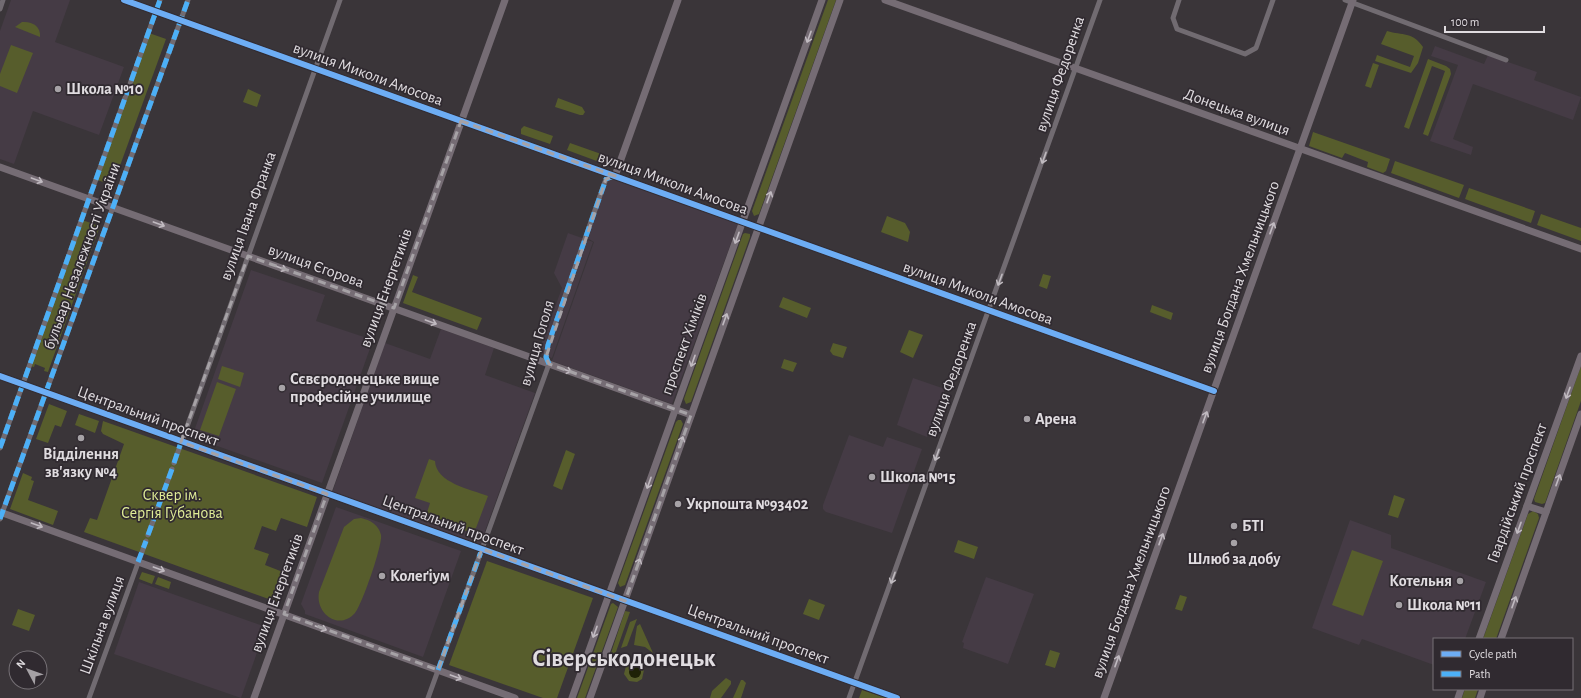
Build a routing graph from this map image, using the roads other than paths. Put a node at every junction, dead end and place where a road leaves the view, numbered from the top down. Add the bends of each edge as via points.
1 (3, 0) edge
2 (124, 0) edge
3 (160, 0) edge
4 (188, 0) edge
5 (340, 0) edge
6 (505, 0) edge
7 (678, 0) edge
8 (822, 0) edge
9 (840, 0) edge
10 (885, 0) edge
11 (1100, 0) edge
12 (1179, 0) edge
13 (1273, 0) edge
14 (1350, 1) edge
15 (0, 9) edge
16 (156, 12) junction
17 (180, 20) junction
18 (1506, 60) dead end
19 (315, 68) junction
20 (1076, 69) junction
21 (461, 121) junction
22 (1300, 149) junction
23 (0, 167) edge
24 (615, 176) junction
25 (89, 199) junction
26 (113, 208) junction
27 (742, 222) junction
28 (758, 227) junction
29 (1581, 249) edge
30 (248, 256) junction
31 (394, 308) junction
32 (989, 310) junction
33 (1581, 356) edge
34 (549, 364) junction
35 (0, 376) edge
36 (23, 385) junction
37 (1214, 391) junction
38 (46, 393) junction
39 (675, 410) junction
40 (1581, 414) edge
41 (691, 415) junction
42 (181, 442) junction
43 (0, 448) edge
44 (174, 463) dead end
45 (172, 469) dead end
46 (327, 494) junction
47 (1527, 506) junction
48 (1546, 512) junction
49 (1, 515) edge
50 (148, 535) dead end
51 (146, 541) dead end
52 (482, 550) junction
53 (138, 562) junction
54 (608, 595) junction
55 (624, 601) junction
56 (284, 614) junction
57 (1479, 638) edge
58 (1501, 638) edge
59 (438, 670) junction
60 (855, 683) junction
61 (89, 698) edge
62 (254, 698) edge
63 (428, 698) edge
64 (515, 698) edge
65 (572, 698) edge
66 (590, 698) edge
67 (849, 698) edge
68 (897, 698) edge
69 (1104, 698) edge

1 - 15 street
2 - 16 street, вулиця Миколи Амосова
3 - 16 street, бульвар Незалежності України
4 - 17 street, бульвар Незалежності України
5 - 19 street, вулиця Івана Франка
6 - 21 street, вулиця Енергетиків
7 - 24 street, вулиця Гоголя
8 -> 27 street, проспект Хіміків
28 -> 9 street, проспект Хіміків
10 - 20 street, Донецька вулиця
11 - 20 street, вулиця Федоренка
12 - 13 street via 1173,18 1176,29 1245,54 1256,48
14 - 18 street
14 - 22 street, вулиця Богдана Хмельницького
16 - 17 street, вулиця Миколи Амосова
16 - 25 street, бульвар Незалежності України
17 - 19 street, вулиця Миколи Амосова
17 - 26 street, бульвар Незалежності України
19 - 21 street, вулиця Миколи Амосова
19 - 30 street, вулиця Івана Франка
20 - 22 street, Донецька вулиця
20 -> 32 street, вулиця Федоренка
21 - 24 street, вулиця Миколи Амосова
21 - 31 street, вулиця Енергетиків
22 - 29 street, Донецька вулиця
37 -> 22 street, вулиця Богдана Хмельницького
23 -> 25 street, вулиця Єгорова
24 - 27 street, вулиця Миколи Амосова
24 - 34 street, вулиця Гоголя via 606,179 548,345 546,357
25 - 26 street, вулиця Єгорова
25 - 36 street, бульвар Незалежності України
26 -> 30 street, вулиця Єгорова
26 - 38 street, бульвар Незалежності України
27 - 28 street, вулиця Миколи Амосова
27 -> 39 street, проспект Хіміків
28 - 32 street, вулиця Миколи Амосова
41 -> 28 street, проспект Хіміків
30 -> 31 street, вулиця Єгорова
30 - 42 street, вулиця Івана Франка
31 -> 34 street, вулиця Єгорова
31 - 46 street, вулиця Енергетиків
32 - 37 street, вулиця Миколи Амосова
32 -> 60 street, вулиця Федоренка
33 -> 47 street, Гвардійський проспект
34 -> 39 street, вулиця Єгорова
34 - 52 street, вулиця Гоголя
35 - 36 street, Центральний проспект
36 - 38 street, Центральний проспект
36 - 43 street, бульвар Незалежності України
69 -> 37 street, вулиця Богдана Хмельницького
38 - 42 street, Центральний проспект
38 - 49 street, бульвар Незалежності України
39 - 41 street, вулиця Єгорова
39 -> 54 street, проспект Хіміків
48 -> 40 street, Гвардійський проспект
55 -> 41 street, проспект Хіміків
42 - 44 street, вулиця Івана Франка
42 - 46 street, Центральний проспект
45 - 50 street
46 - 52 street, Центральний проспект
46 - 56 street, вулиця Енергетиків
47 - 48 street
47 -> 57 street, Гвардійський проспект
58 -> 48 street, Гвардійський проспект
49 -> 53 street
51 - 53 street, Шкільна вулиця
52 - 54 street, Центральний проспект
52 - 59 street, вулиця Гоголя
53 -> 56 street
53 - 61 street, Шкільна вулиця
54 - 55 street, Центральний проспект
54 -> 65 street, проспект Хіміків
55 - 60 street, Центральний проспект
55 - 66 street, проспект Хіміків
56 -> 59 street
56 - 62 street, вулиця Енергетиків
59 - 63 street, вулиця Гоголя
59 -> 64 street
60 - 67 street, вулиця Федоренка
60 - 68 street, Центральний проспект

